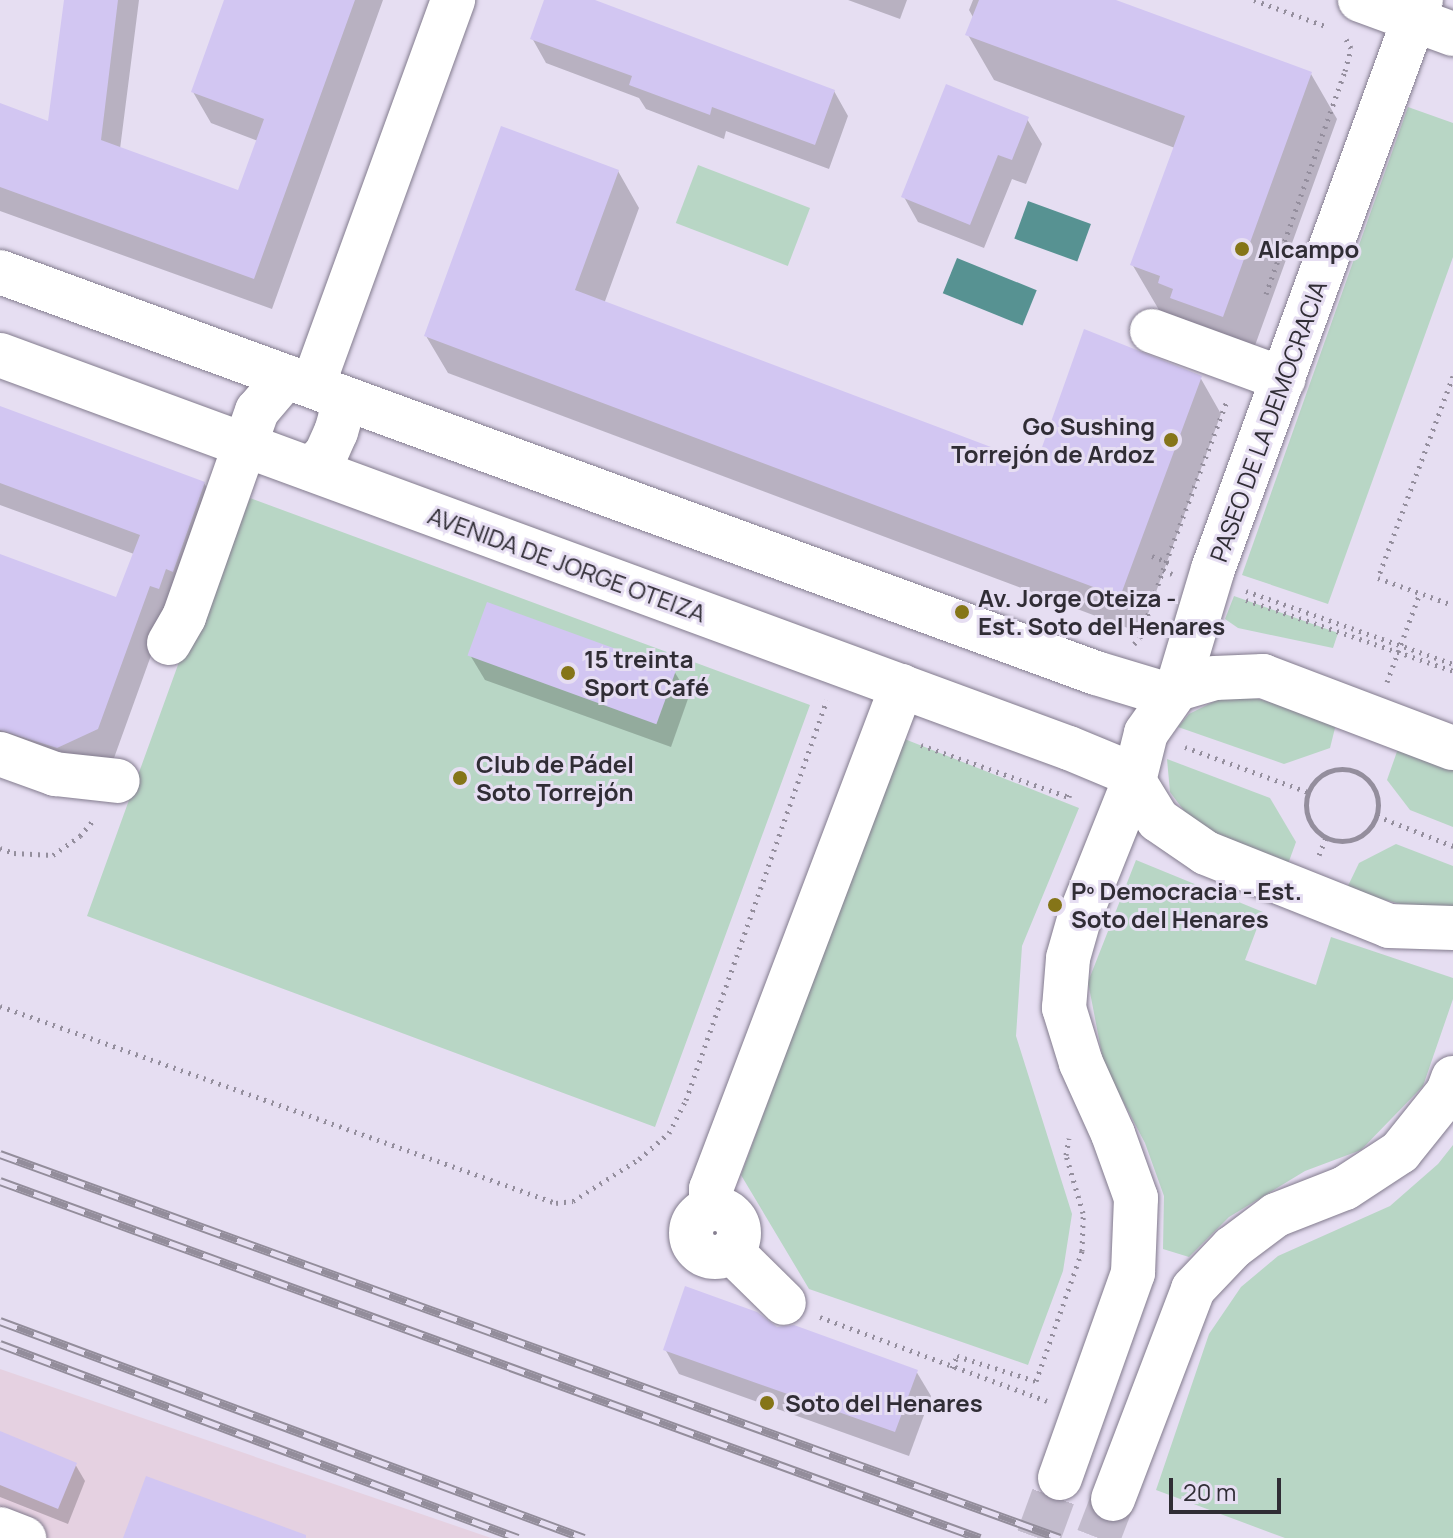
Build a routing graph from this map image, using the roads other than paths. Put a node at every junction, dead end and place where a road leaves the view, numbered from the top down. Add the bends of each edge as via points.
1 (453, 0) edge
2 (1429, 18) edge
3 (1345, 21) edge
4 (0, 272) edge
5 (1152, 331) dead end
6 (0, 355) edge
7 (1283, 379) junction
8 (313, 386) junction
9 (244, 445) junction
10 (311, 469) junction
11 (169, 643) dead end
12 (902, 686) junction
13 (1174, 692) junction
14 (1453, 748) edge
15 (0, 754) edge
16 (1134, 778) junction
17 (108, 799) road end
18 (1453, 928) edge
19 (1453, 1078) edge
20 (784, 1303) road end
21 (1060, 1478) tunnel mouth
22 (1113, 1499) tunnel mouth
23 (0, 1529) edge
24 (24, 1538) edge

1 - 8 street
2 - 3 street
2 - 7 street, PASEO DE LA DEMOCRACIA
4 - 8 street
5 - 7 street
6 - 9 street, AVENIDA DE JORGE OTEIZA
7 - 13 street, PASEO DE LA DEMOCRACIA
8 - 9 street via 257,411
8 - 10 street via 341,415 326,454
8 - 13 street via 1096,673
9 - 10 street, AVENIDA DE JORGE OTEIZA
9 - 11 street via 184,617
10 - 12 street, AVENIDA DE JORGE OTEIZA
12 - 16 street, AVENIDA DE JORGE OTEIZA
12 - 20 street via 711,1189 711,1208 701,1212 690,1231 692,1243 710,1257 731,1251
13 - 14 street via 1215,678 1263,676
13 - 16 street, PASEO DE LA DEMOCRACIA via 1146,733
15 - 17 street
16 - 18 street via 1158,820 1206,853 1389,926
16 - 21 street, PASEO DE LA DEMOCRACIA via 1080,916 1068,958 1064,1008 1136,1198 1133,1273
19 - 22 street via 1448,1092 1400,1152 1345,1188 1276,1215 1232,1248 1193,1289
23 - 24 street

